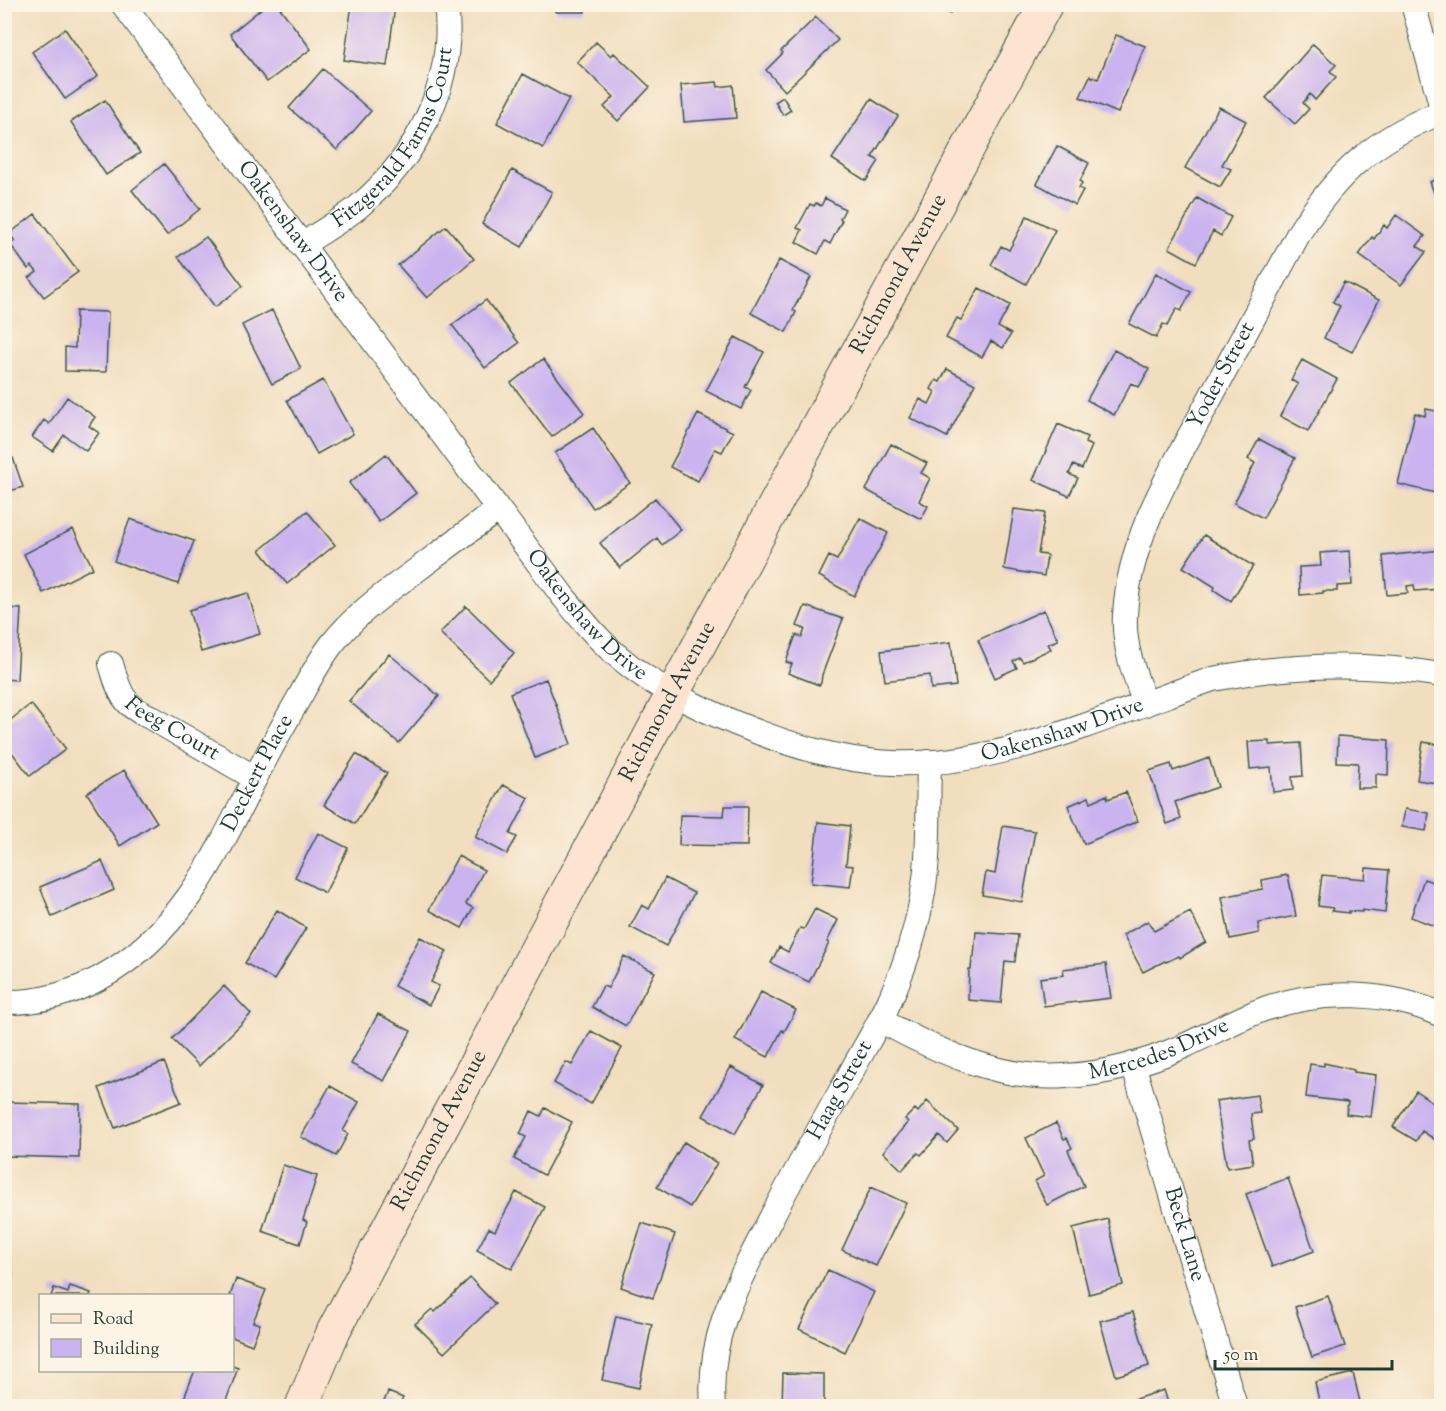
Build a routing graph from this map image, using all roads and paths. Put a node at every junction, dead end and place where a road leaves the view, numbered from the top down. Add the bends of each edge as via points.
1 (123, 4) edge
2 (446, 4) edge
3 (1046, 4) edge
4 (1413, 4) edge
5 (1442, 110) edge
6 (301, 246) junction
7 (497, 510) junction
8 (111, 663) dead end
9 (1442, 675) edge
10 (673, 693) junction
11 (1145, 704) junction
12 (929, 762) junction
13 (255, 778) junction
14 (4, 1002) edge
15 (1442, 1015) edge
16 (880, 1020) junction
17 (1132, 1064) junction
18 (302, 1407) edge
19 (713, 1407) edge
20 (1235, 1407) edge

1 - 6 street, Oakenshaw Drive
2 - 6 street, Fitzgerald Farms Court via 443,73 421,133 381,186 357,208
3 - 10 street, Richmond Avenue
4 - 5 street
5 - 11 street, Yoder Street via 1404,128 1361,158 1314,210 1161,490 1137,549 1125,617 1129,653
6 - 7 street, Oakenshaw Drive
7 - 10 street, Oakenshaw Drive via 593,632 636,670
7 - 13 street, Deckert Place via 386,593 332,643
8 - 13 street, Feeg Court via 118,687 136,711
9 - 11 street, Oakenshaw Drive via 1342,666 1294,667 1213,679
10 - 12 street, Oakenshaw Drive via 788,744 854,759
10 - 18 street, Richmond Avenue via 334,1330
11 - 12 street, Oakenshaw Drive via 1045,739 991,753
12 - 16 street, Haag Street via 927,859 920,908 907,955
13 - 14 street, Deckert Place via 225,839 188,899 142,950 84,986 57,996
15 - 17 street, Mercedes Drive via 1399,1001 1368,997 1292,1001
16 - 17 street, Mercedes Drive via 942,1051 1018,1073 1064,1077
16 - 19 street, Haag Street via 732,1294 714,1361
17 - 20 street, Beck Lane

